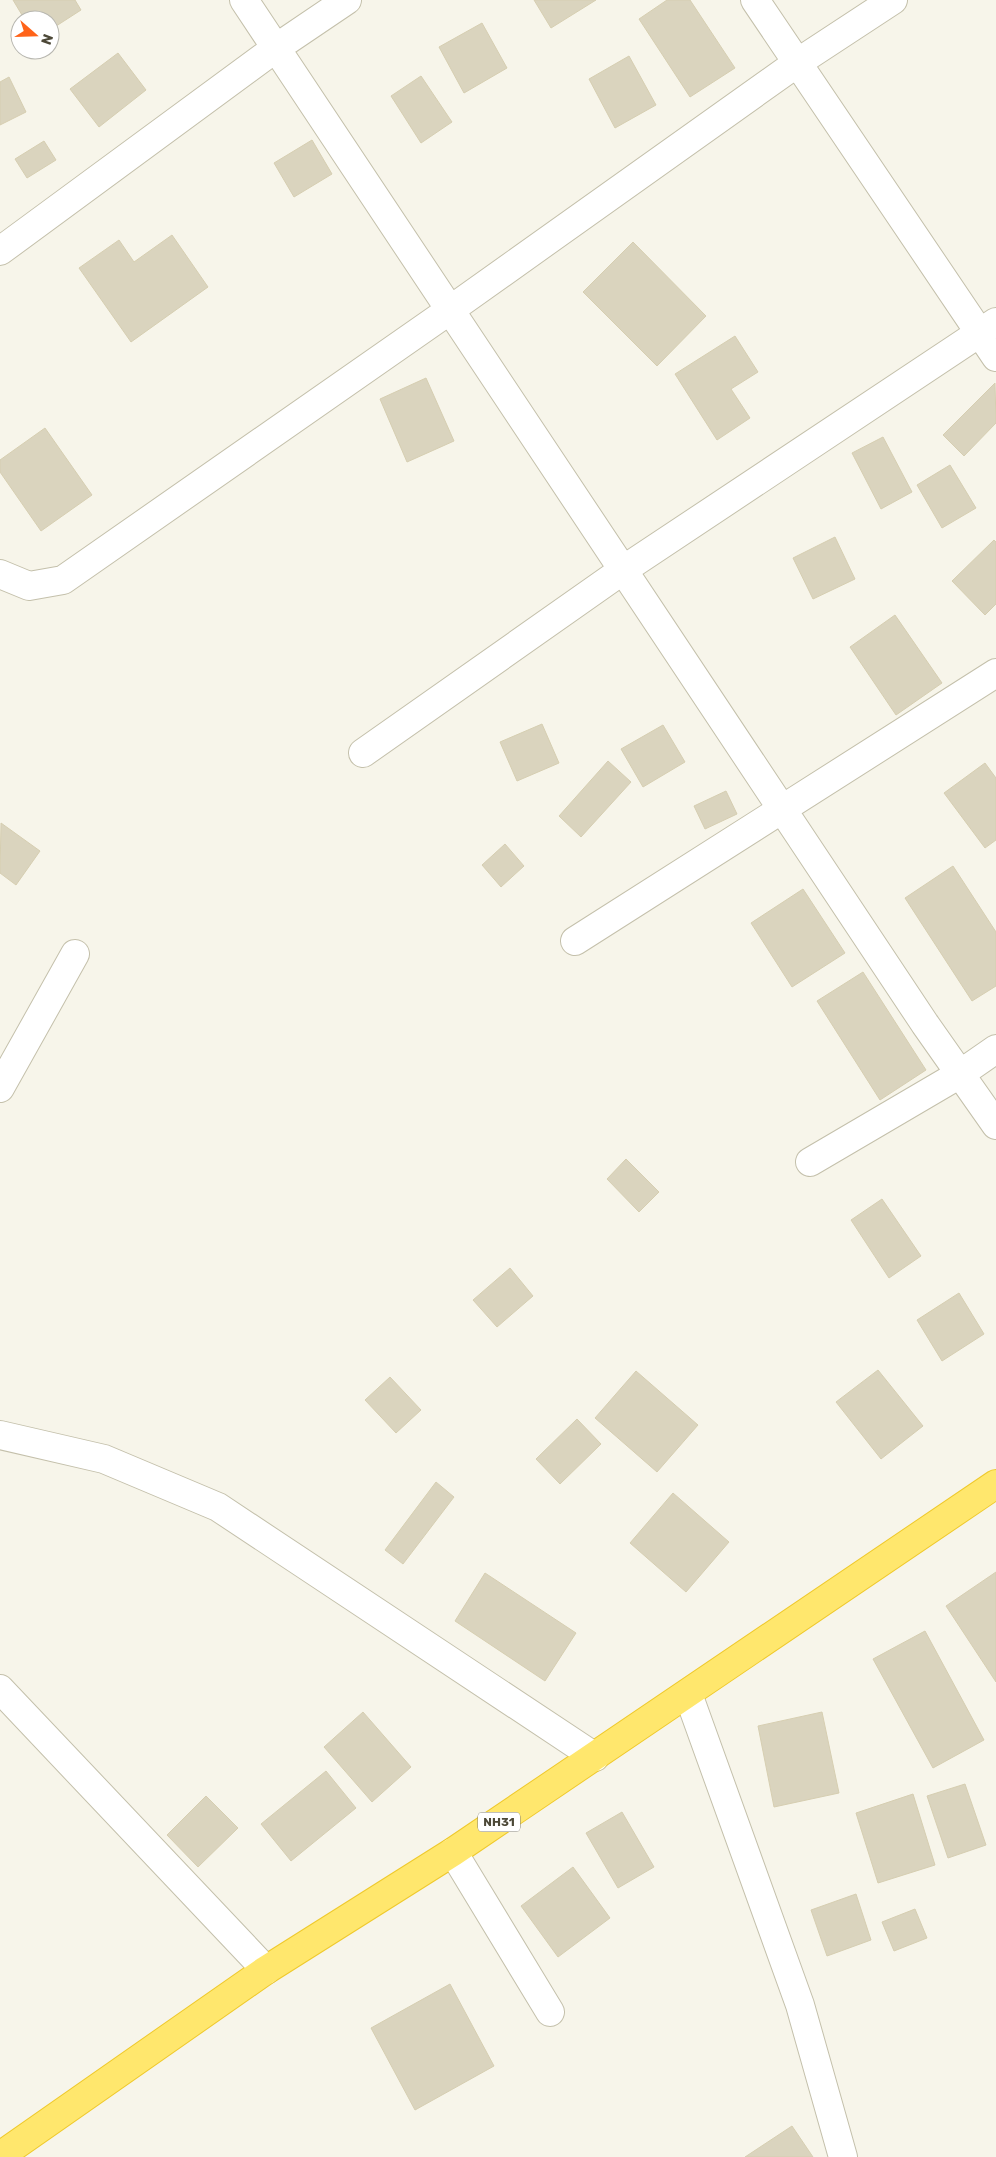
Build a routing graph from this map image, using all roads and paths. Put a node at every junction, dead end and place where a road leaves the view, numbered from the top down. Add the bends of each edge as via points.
1 (244, 0) edge
2 (347, 0) edge
3 (754, 0) edge
4 (893, 0) edge
5 (276, 48) junction
6 (797, 63) junction
7 (0, 251) edge
8 (450, 310) junction
9 (988, 328) edge
10 (996, 357) edge
11 (623, 570) junction
12 (0, 574) edge
13 (996, 673) edge
14 (363, 753) dead end
15 (782, 808) junction
16 (575, 941) dead end
17 (75, 954) dead end
18 (996, 1049) edge
19 (960, 1074) junction
20 (0, 1088) edge
21 (996, 1125) edge
22 (810, 1162) dead end
23 (0, 1435) edge
24 (996, 1484) edge
25 (0, 1689) edge
26 (688, 1694) junction
27 (596, 1757) junction
28 (453, 1852) junction
29 (266, 1970) junction
30 (550, 2012) dead end
31 (0, 2156) edge
32 (843, 2157) edge

1 - 5 street
2 - 5 street
3 - 6 street
4 - 6 street
5 - 7 street
5 - 8 street
6 - 8 street
6 - 9 street
8 - 11 street
8 - 12 street via 63,580 28,586
9 - 10 street
9 - 11 street
11 - 14 street
11 - 15 street
13 - 15 street
15 - 16 street
15 - 19 street
17 - 20 street
18 - 19 street
19 - 21 street
19 - 22 street
23 - 27 street via 104,1459 218,1507
24 - 26 highway, NH31
25 - 29 street
26 - 27 highway, NH31
26 - 32 street via 800,2005
27 - 28 highway, NH31
28 - 29 highway, NH31
28 - 30 street
29 - 31 highway, NH31

